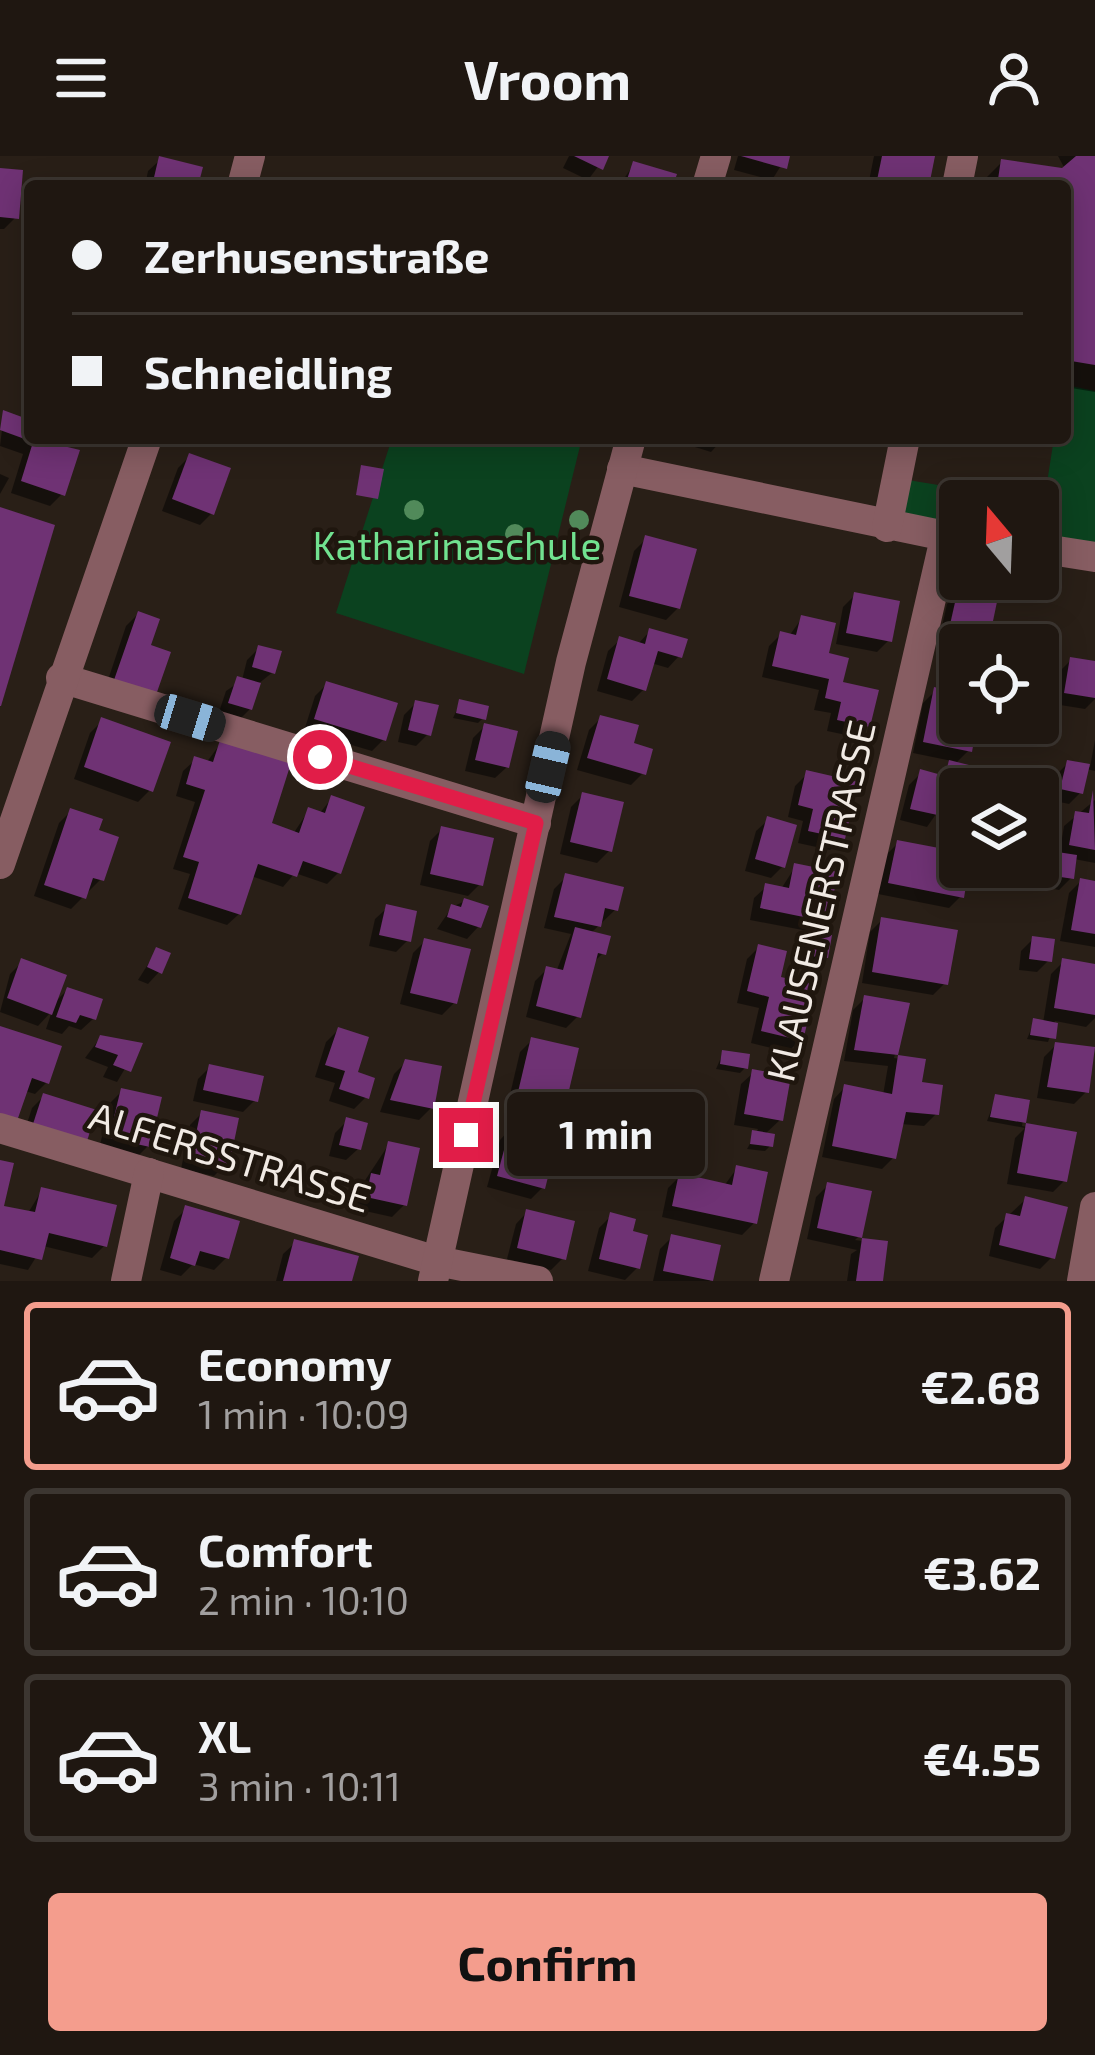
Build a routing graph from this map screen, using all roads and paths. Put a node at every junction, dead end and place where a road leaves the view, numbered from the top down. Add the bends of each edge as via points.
1 (145, 444) edge
2 (629, 444) edge
3 (903, 444) edge
4 (622, 469) junction
5 (886, 527) junction
6 (939, 536) edge
7 (1059, 551) edge
8 (1095, 557) edge
9 (939, 592) edge
10 (61, 678) junction
11 (536, 823) junction
12 (0, 864) edge
13 (0, 1128) edge
14 (149, 1173) junction
15 (1095, 1207) edge
16 (435, 1271) edge
17 (126, 1281) edge
18 (538, 1281) edge
19 (773, 1281) edge
20 (1082, 1281) edge

1 - 10 street
2 - 4 street
3 - 5 street
4 - 5 street
4 - 11 street
5 - 6 street
7 - 8 street
9 - 19 street, KLAUSENERSTRASSE
10 - 11 street
10 - 12 street
11 - 16 street
13 - 14 street, ALFERSSTRASSE
14 - 16 street, ALFERSSTRASSE
14 - 17 street
15 - 20 street
16 - 18 street, ALFERSSTRASSE

